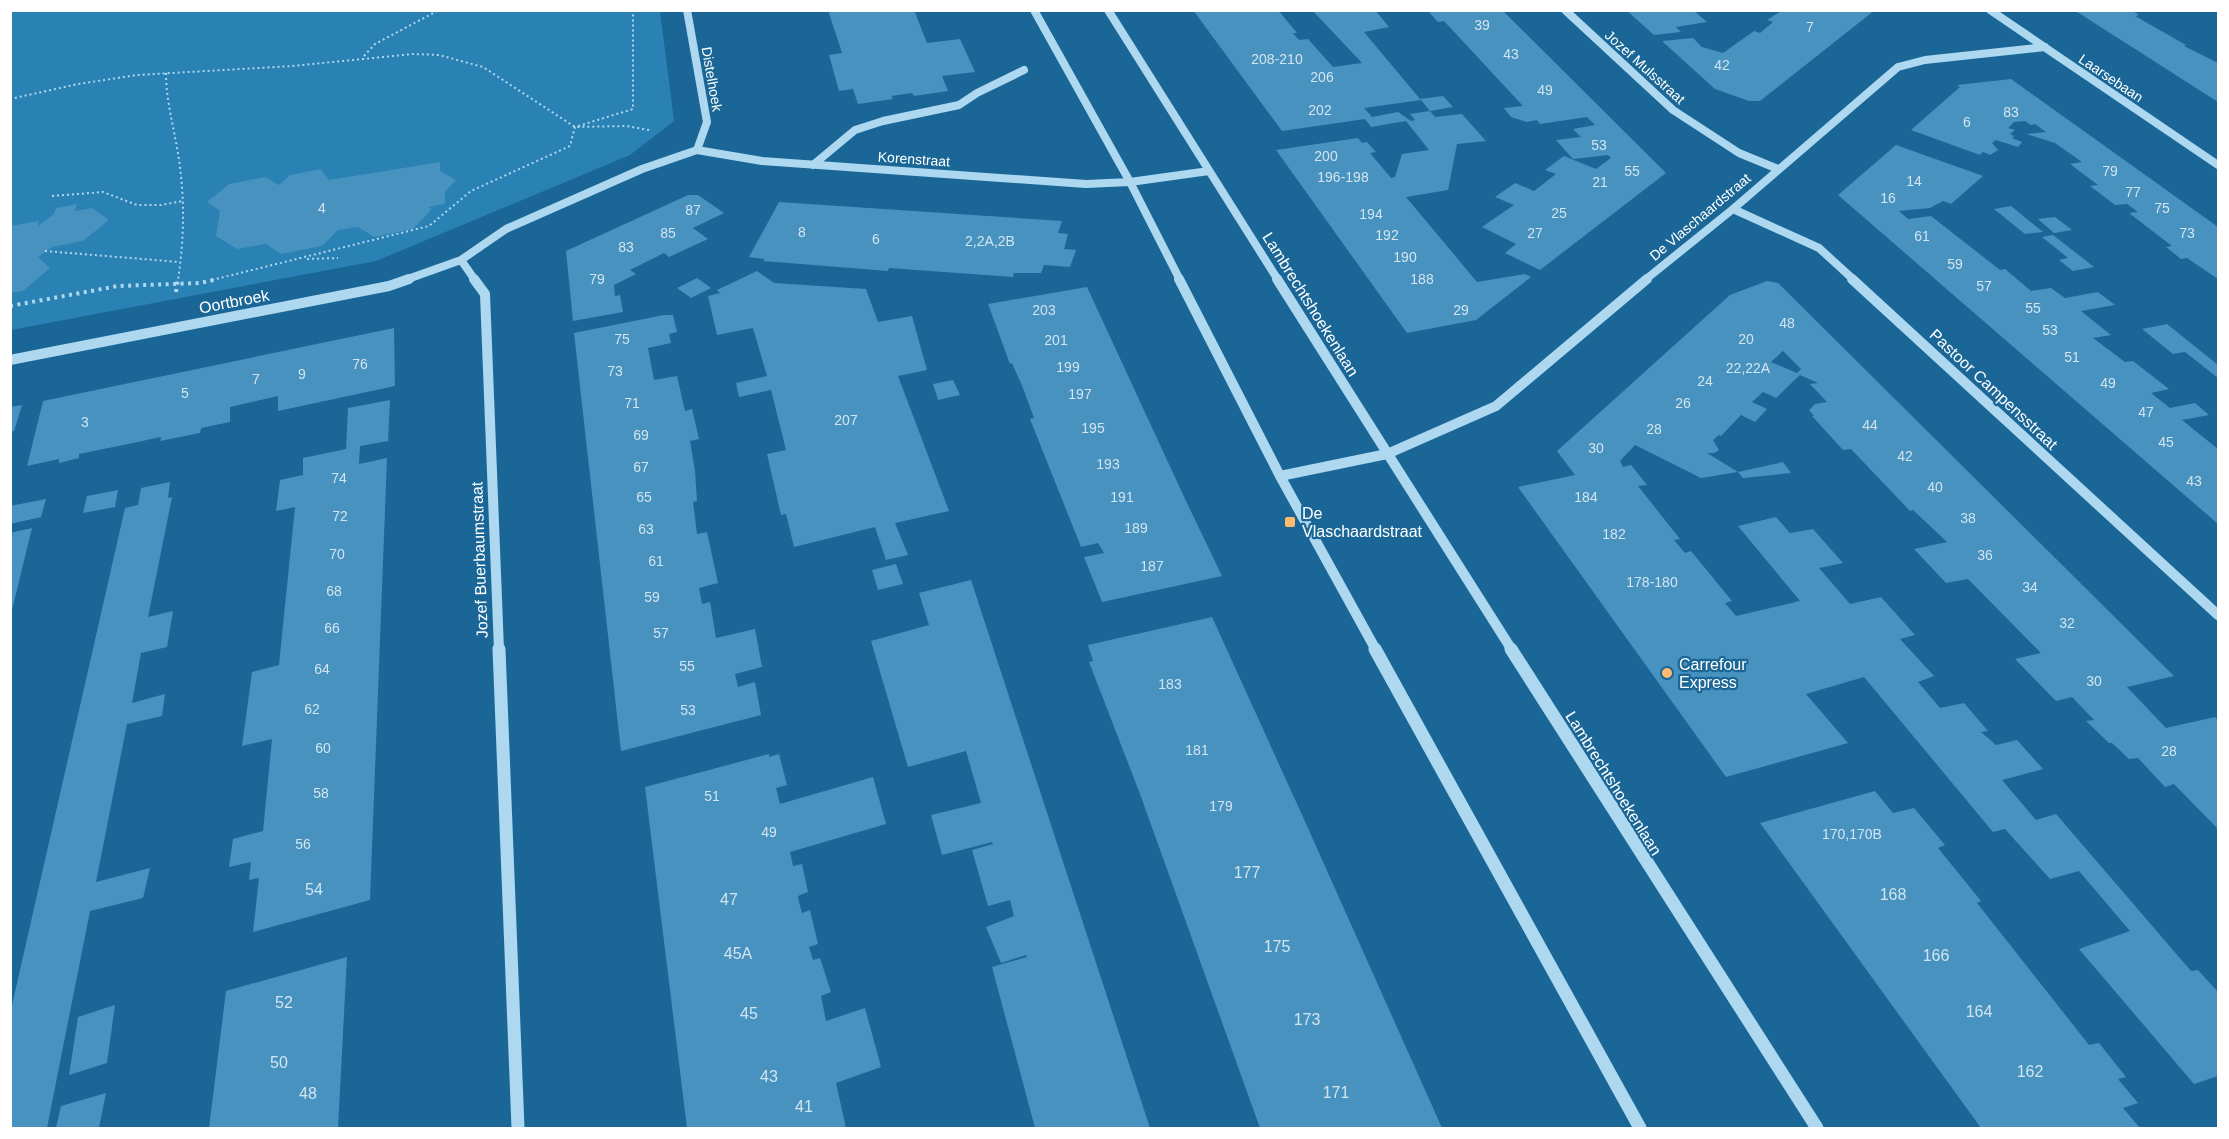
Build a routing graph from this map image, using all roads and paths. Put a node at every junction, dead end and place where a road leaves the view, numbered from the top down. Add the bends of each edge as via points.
1 (439, 10) edge
2 (633, 10) edge
3 (687, 10) edge
4 (1034, 10) edge
5 (1108, 10) edge
6 (1565, 10) edge
7 (1990, 10) edge
8 (2045, 47) junction
9 (363, 57) junction
10 (1024, 70) dead end
11 (166, 73) junction
12 (10, 99) edge
13 (575, 127) junction
14 (697, 150) junction
15 (813, 165) junction
16 (2218, 165) edge
17 (1778, 169) junction
18 (1209, 171) junction
19 (1130, 182) junction
20 (52, 196) dead end
21 (183, 201) junction
22 (1733, 209) junction
23 (45, 252) dead end
24 (461, 260) junction
25 (179, 262) junction
26 (177, 284) junction
27 (10, 306) edge
28 (10, 360) edge
29 (1387, 454) junction
30 (1280, 476) junction
31 (2218, 615) edge
32 (518, 1128) edge
33 (1640, 1128) edge
34 (1817, 1128) edge

1 - 9 path via 375,44
2 - 13 path via 633,109
3 - 14 street, Distelhoek via 707,122
4 - 19 street
5 - 18 street, Lambrechtshoekenlaan
6 - 17 street, Jozef Mulsstraat via 1673,110 1739,153
7 - 8 street, Laarsebaan
8 - 16 street, Laarsebaan
8 - 17 street, De Vlaschaardstraat via 1925,60 1898,67
9 - 11 path via 293,66
9 - 13 path via 439,55 483,66
10 - 15 street via 951,108 855,130
11 - 12 path via 78,84
11 - 21 path via 165,95 179,158
13 - 14 path via 626,126 667,133
13 - 26 path via 570,146 471,191 429,226 200,283
14 - 15 street, Korenstraat
14 - 24 street via 642,169 506,229
15 - 19 street, Korenstraat via 1086,184
17 - 22 street, De Vlaschaardstraat
18 - 19 street
18 - 29 street, Lambrechtshoekenlaan
19 - 30 street
20 - 21 path via 103,192 137,204
21 - 25 path
22 - 29 street, De Vlaschaardstraat via 1496,406
22 - 31 street, Pastoor Campensstraat via 1819,248
23 - 25 path
24 - 28 street, Oortbroek via 389,286
24 - 32 street, Jozef Buerbaumstraat via 485,294
25 - 26 path
26 - 27 path via 118,286
29 - 30 street
29 - 34 street, Lambrechtshoekenlaan
30 - 33 street

